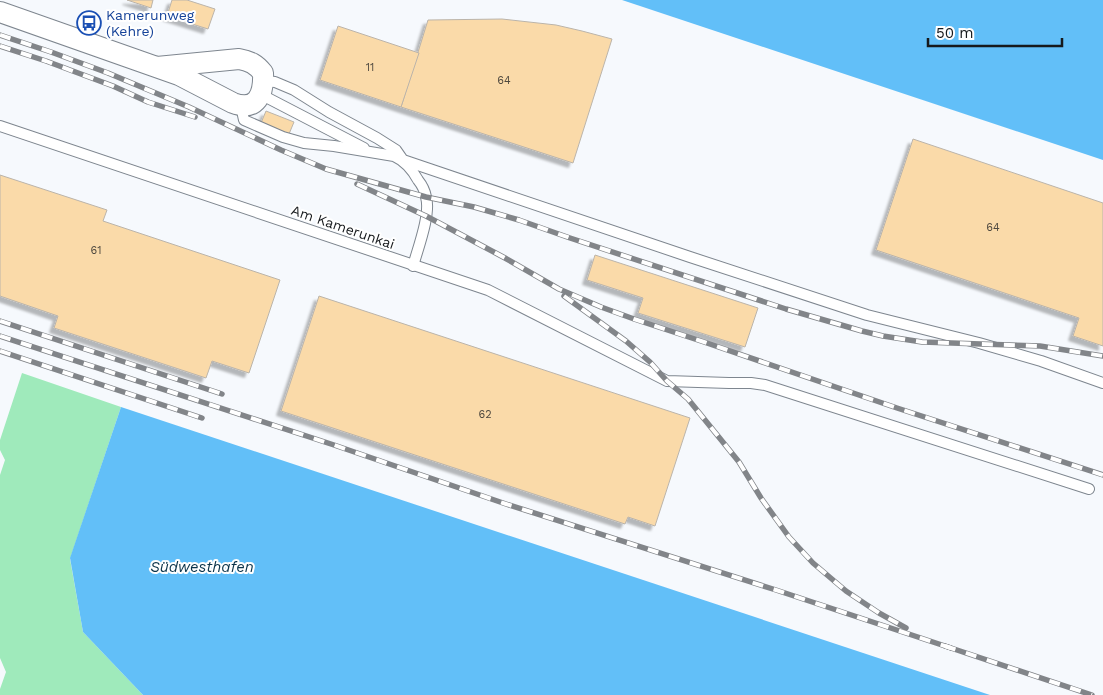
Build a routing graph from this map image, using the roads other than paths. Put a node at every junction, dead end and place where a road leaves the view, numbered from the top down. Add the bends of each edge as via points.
1 (0, 12) edge
2 (157, 67) junction
3 (262, 87) junction
4 (241, 106) junction
5 (0, 126) edge
6 (374, 153) junction
7 (403, 160) junction
8 (413, 266) junction
9 (1103, 383) edge
10 (1089, 489) dead end

1 - 2 street
2 - 3 street via 239,59 250,61 263,73
2 - 4 street
3 - 4 street via 258,99
3 - 6 lane via 274,102
3 - 7 lane via 275,82 294,90 396,150
4 - 6 lane via 244,120 283,137
5 - 8 lane, Am Kamerunkai
6 - 7 lane
7 - 8 lane via 414,171 427,206
7 - 9 lane via 867,315 1014,353
8 - 10 lane, Am Kamerunkai via 488,290 667,381 765,385

